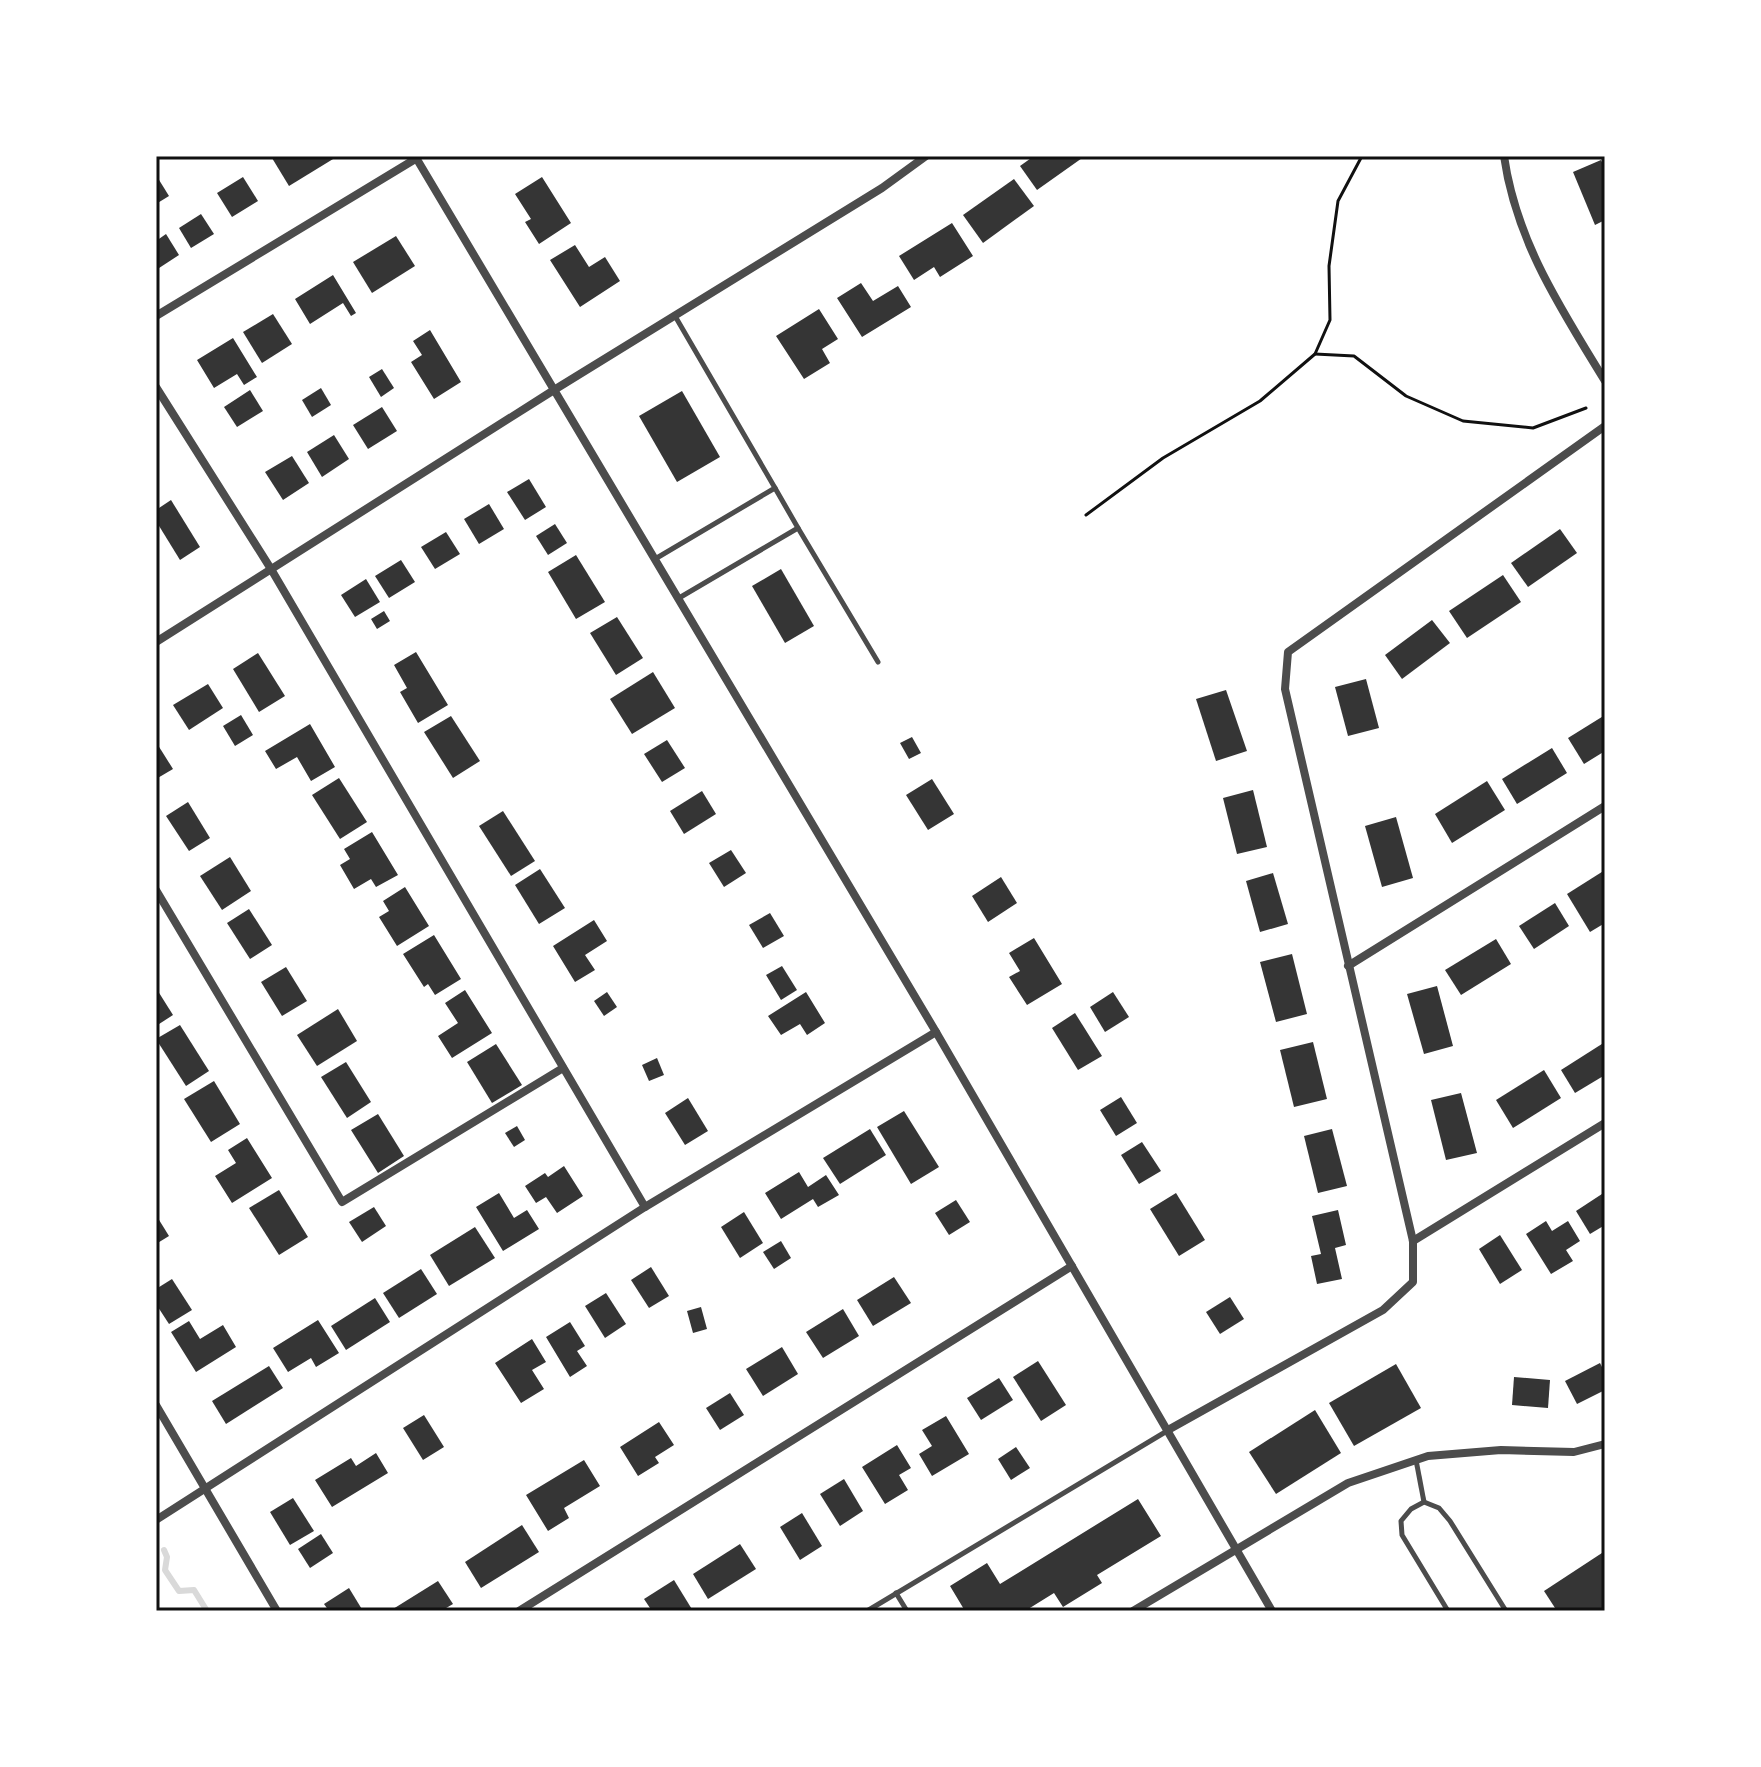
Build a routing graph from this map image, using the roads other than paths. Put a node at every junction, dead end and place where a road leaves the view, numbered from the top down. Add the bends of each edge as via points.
1 (926, 156) edge
2 (1504, 156) edge
3 (416, 157) edge
4 (156, 316) edge
5 (675, 316) junction
6 (1605, 381) edge
7 (156, 387) edge
8 (554, 390) junction
9 (1605, 426) edge
10 (775, 488) junction
11 (798, 528) junction
12 (655, 559) junction
13 (271, 569) junction
14 (678, 599) junction
15 (156, 642) edge
16 (878, 662) dead end
17 (1605, 806) edge
18 (156, 890) edge
19 (1348, 966) junction
20 (936, 1032) junction
21 (563, 1068) junction
22 (1605, 1123) edge
23 (645, 1207) junction
24 (1413, 1241) junction
25 (1072, 1266) junction
26 (156, 1405) edge
27 (1168, 1430) junction
28 (1605, 1444) edge
29 (1416, 1460) junction
30 (206, 1488) junction
31 (1424, 1502) junction
32 (156, 1520) edge
33 (1236, 1550) junction
34 (896, 1593) junction
35 (277, 1611) edge
36 (519, 1611) edge
37 (867, 1611) edge
38 (907, 1611) edge
39 (1133, 1611) edge
40 (1272, 1611) edge
41 (1448, 1611) edge
42 (1506, 1611) edge

1 - 5 street
2 - 6 street via 1517,218 1534,262
3 - 4 street
3 - 8 street
5 - 8 street
5 - 10 lane
7 - 13 street
8 - 12 street
8 - 13 street
9 - 19 street via 1288,652 1285,689
10 - 11 lane
10 - 12 lane
11 - 14 lane
11 - 16 lane
12 - 14 street
13 - 15 street
13 - 21 street
14 - 20 street
17 - 19 street
18 - 21 street via 342,1202
19 - 24 street
20 - 23 street
20 - 25 street
21 - 23 street
22 - 24 street
23 - 30 street
24 - 27 street via 1413,1282 1383,1310
25 - 27 street
25 - 36 street
26 - 30 street
27 - 33 street
27 - 34 lane
28 - 29 street via 1574,1452 1501,1450
29 - 31 lane
29 - 33 street via 1348,1483
30 - 32 street
30 - 35 street
31 - 41 lane via 1401,1521 1402,1535
31 - 42 lane via 1439,1508 1450,1521
33 - 39 street
33 - 40 street
34 - 37 lane
34 - 38 lane

